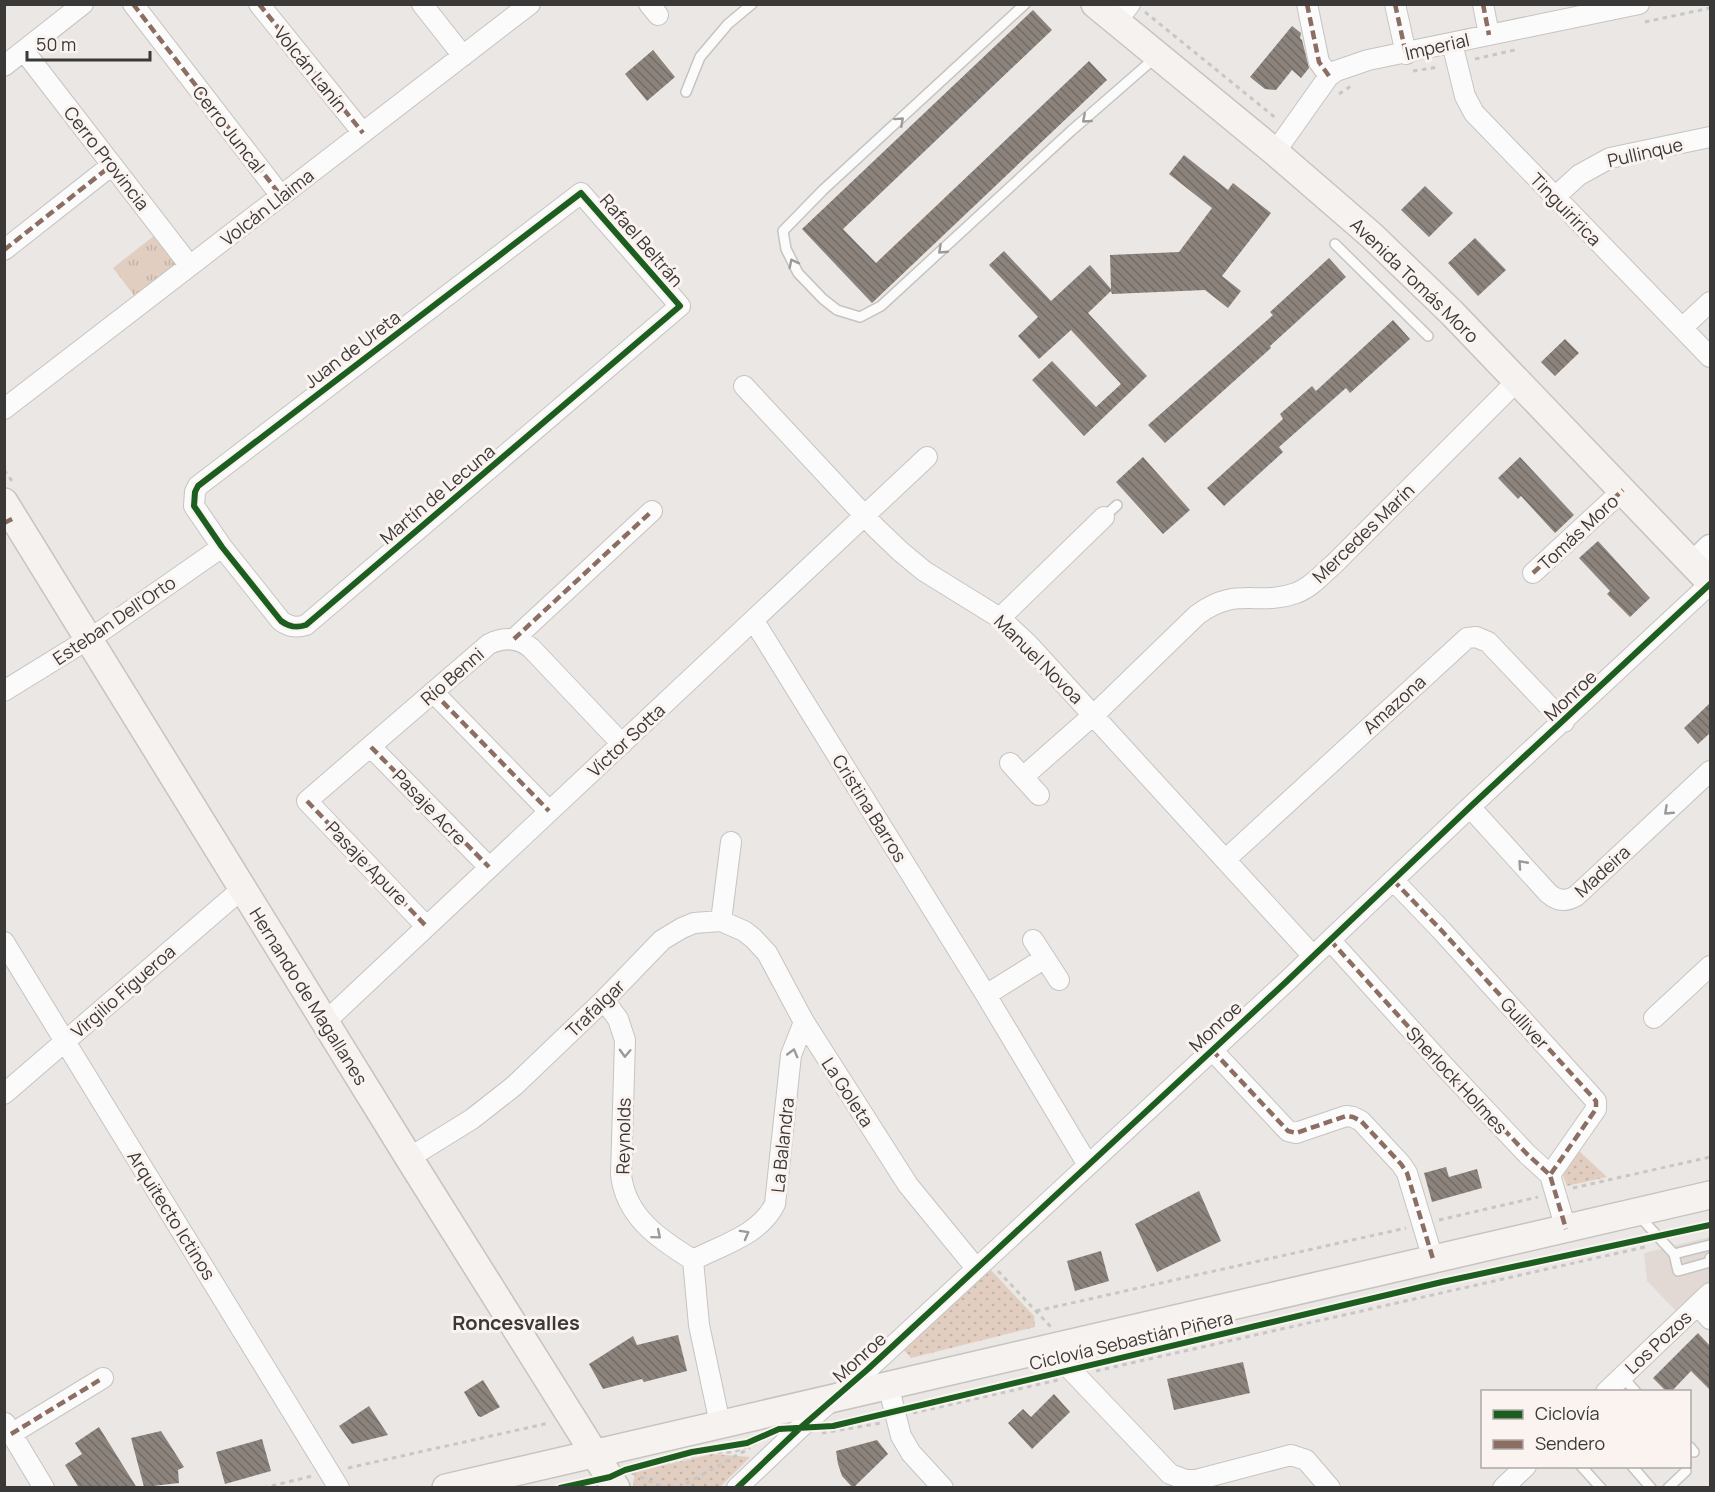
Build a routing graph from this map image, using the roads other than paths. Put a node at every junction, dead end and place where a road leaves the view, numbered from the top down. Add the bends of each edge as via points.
1 (83, 4) edge
2 (133, 4) edge
3 (259, 4) edge
4 (422, 4) edge
5 (530, 4) edge
6 (752, 4) edge
7 (1025, 4) edge
8 (1095, 4) edge
9 (1307, 4) edge
10 (1395, 4) edge
11 (1483, 4) edge
12 (1603, 8) edge
13 (1130, 13) edge
14 (1641, 13) edge
15 (1489, 35) junction
16 (1452, 43) junction
17 (24, 51) junction
18 (463, 56) junction
19 (1157, 56) junction
20 (1409, 63) junction
21 (4, 66) edge
22 (1329, 76) junction
23 (686, 92) dead end
24 (363, 133) junction
25 (1710, 137) edge
26 (1275, 152) junction
27 (112, 165) junction
28 (581, 193) joint
29 (281, 196) junction
30 (1555, 197) junction
31 (1335, 244) dead end
32 (4, 250) edge
33 (190, 266) junction
34 (1710, 302) edge
35 (680, 306) joint
36 (1682, 328) junction
37 (1428, 336) dead end
38 (1710, 357) edge
39 (1517, 381) junction
40 (744, 386) dead end
41 (4, 409) edge
42 (927, 457) dead end
43 (1623, 490) junction
44 (652, 511) dead end
45 (1111, 511) dead end
46 (8, 514) edge
47 (866, 516) junction
48 (222, 547) junction
49 (1706, 569) edge
50 (1533, 573) dead end
51 (1000, 618) junction
52 (753, 621) junction
53 (88, 639) junction
54 (514, 639) junction
55 (4, 691) edge
56 (433, 692) junction
57 (1093, 715) junction
58 (1564, 722) junction
59 (622, 744) junction
60 (371, 747) junction
61 (1710, 771) edge
62 (1039, 795) dead end
63 (307, 801) joint
64 (1470, 807) junction
65 (549, 811) junction
66 (731, 842) dead end
67 (1225, 860) junction
68 (489, 867) junction
69 (1393, 880) junction
70 (243, 888) junction
71 (721, 921) junction
72 (426, 926) junction
73 (1033, 940) dead end
74 (1330, 940) junction
75 (4, 942) edge
76 (1313, 956) junction
77 (1045, 958) junction
78 (1710, 966) edge
79 (1059, 980) dead end
80 (986, 995) junction
81 (604, 1000) junction
82 (1654, 1018) dead end
83 (325, 1022) junction
84 (804, 1022) junction
85 (65, 1041) junction
86 (1212, 1050) junction
87 (4, 1094) edge
88 (409, 1158) junction
89 (1088, 1165) junction
90 (1553, 1184) junction
91 (1710, 1195) edge
92 (1636, 1213) junction
93 (1566, 1229) junction
94 (1710, 1245) edge
95 (1674, 1254) junction
96 (1710, 1258) edge
97 (1433, 1259) junction
98 (693, 1260) junction
99 (981, 1263) junction
100 (1706, 1306) edge
101 (1069, 1359) junction
102 (1622, 1376) junction
103 (103, 1378) dead end
104 (888, 1385) junction
105 (1608, 1390) edge
106 (1634, 1390) edge
107 (837, 1397) junction
108 (720, 1424) junction
109 (8, 1428) edge
110 (595, 1453) junction
111 (1525, 1468) edge
112 (1582, 1468) edge
113 (1633, 1468) edge
114 (1686, 1471) dead end
115 (335, 1480) edge
116 (613, 1482) edge
117 (44, 1488) edge
118 (446, 1488) edge
119 (737, 1488) edge
120 (944, 1488) edge
121 (1330, 1488) edge
122 (1503, 1488) edge
123 (1601, 1488) edge
124 (1651, 1488) edge
125 (1668, 1488) edge

1 - 17 street
2 - 29 street, Cerro Juncal
3 - 24 street, Volcán Lanín
4 - 18 street
5 - 18 street, Volcán Llaima
6 - 23 lane via 728,24 700,57
19 -> 7 lane via 881,306 860,317 837,310 798,273 786,249 783,231
8 - 13 main road, Avenida Tomás Moro
9 - 22 street via 1319,62
10 - 20 street
11 - 15 street
12 - 14 street, Imperial
12 - 15 street, Imperial
13 - 19 main road, Avenida Tomás Moro
15 - 16 street, Imperial
16 - 20 street, Imperial
16 - 30 street, Tinguiririca via 1465,96 1474,113
17 - 21 street
17 - 27 street, Cerro Provincia
18 - 24 street, Volcán Llaima
19 - 26 main road, Avenida Tomás Moro
20 - 22 street, Imperial via 1368,60
22 - 26 street
24 - 29 street, Volcán Llaima
25 - 30 street, Pullinque via 1610,158 1579,175
26 - 39 main road, Avenida Tomás Moro via 1371,235
27 - 32 street
27 - 33 street, Cerro Provincia
28 - 35 street, Rafael Beltrán
28 - 48 street, Juan de Ureta via 203,480 195,492 194,506
29 - 33 street, Volcán Llaima
30 - 36 street, Tinguiririca
31 - 37 lane
33 - 41 street, Volcán Llaima
34 - 36 street
35 - 48 street, Martín de Lecuna via 306,625 292,627 281,621
36 - 38 street, Tinguiririca
39 - 43 main road, Avenida Tomás Moro
39 - 57 street, Mercedes Marín via 1309,586 1285,597 1226,599 1210,605
40 - 47 street, Manuel Novoa
42 - 47 street, Víctor Sotta
43 - 49 main road, Avenida Tomás Moro
43 - 50 street, Tomás Moro
44 - 54 street, Río Benni
45 - 51 street
46 - 53 main road, Hernando de Magallanes
47 - 51 street, Manuel Novoa via 924,572
47 - 52 street, Víctor Sotta
48 - 53 street, Esteban Dell'Orto
49 - 58 street, Monroe
51 - 57 street, Manuel Novoa
52 - 59 street, Víctor Sotta
52 - 80 street, Cristina Barros
53 - 55 street, Esteban Dell'Orto
53 - 70 main road, Hernando de Magallanes
54 - 56 street, Río Benni via 489,644
54 - 59 street via 531,648
56 - 60 street, Río Benni
56 - 65 street
57 - 62 street, Mercedes Marín via 1017,770
57 - 67 street, Manuel Novoa
58 - 64 street, Monroe
58 - 67 street, Amazona via 1488,642 1467,638
59 - 65 street, Víctor Sotta
60 - 63 street, Río Benni
60 - 68 street, Pasaje Acre
61 -> 64 street, Madeira via 1576,896 1567,900 1548,893
63 - 72 street, Pasaje Apure
64 - 69 street, Monroe
65 - 68 street, Víctor Sotta
66 - 71 street
67 - 76 street, Manuel Novoa
68 - 72 street, Víctor Sotta
69 - 74 street, Monroe
69 - 90 street, Gulliver via 1596,1101 1596,1109
70 - 83 main road, Hernando de Magallanes
70 - 85 street, Virgilio Figueroa
71 - 81 street, Trafalgar via 694,923 672,933
71 - 84 street, La Goleta via 744,931 761,945
72 - 83 street, Víctor Sotta
73 - 77 street
74 - 76 street, Monroe
74 - 90 street, Sherlock Holmes
75 - 85 street, Arquitecto Ictinos
76 - 86 street, Monroe
77 - 79 street
77 - 80 street
78 - 82 street
80 - 89 street, Cristina Barros
81 - 88 street, Trafalgar via 514,1086 472,1119
81 -> 98 street, Reynolds via 618,1019 625,1040 623,1192 643,1223
83 - 88 main road, Hernando de Magallanes
98 -> 84 street, La Balandra via 749,1233 769,1216 775,1204 791,1054
84 - 99 street, La Goleta via 908,1185
85 - 87 street, Virgilio Figueroa
85 - 115 street, Arquitecto Ictinos
86 - 89 street, Monroe
86 - 97 street via 1288,1131 1296,1133 1346,1116 1358,1118 1407,1173
88 - 110 main road, Hernando de Magallanes
89 - 99 street, Monroe
90 - 93 street
91 - 92 main road
92 - 93 main road
92 - 95 lane
93 - 97 main road
94 - 95 lane
95 - 96 lane via 1678,1271 1710,1262
97 - 101 main road
98 - 108 street via 699,1324
99 - 107 street, Monroe
100 - 102 street, Los Pozos
101 - 104 main road
101 - 121 street via 1163,1469 1177,1478 1196,1480 1291,1455 1306,1460
102 - 105 street, Los Pozos
102 - 106 lane
103 - 109 street
104 - 107 main road
104 - 120 street via 901,1436 911,1453
107 - 108 main road
107 - 119 street, Monroe
108 - 110 main road
109 - 117 street
110 - 116 main road, Hernando de Magallanes
110 - 118 main road
111 - 122 street
112 - 123 lane
113 - 124 lane
114 - 125 lane

